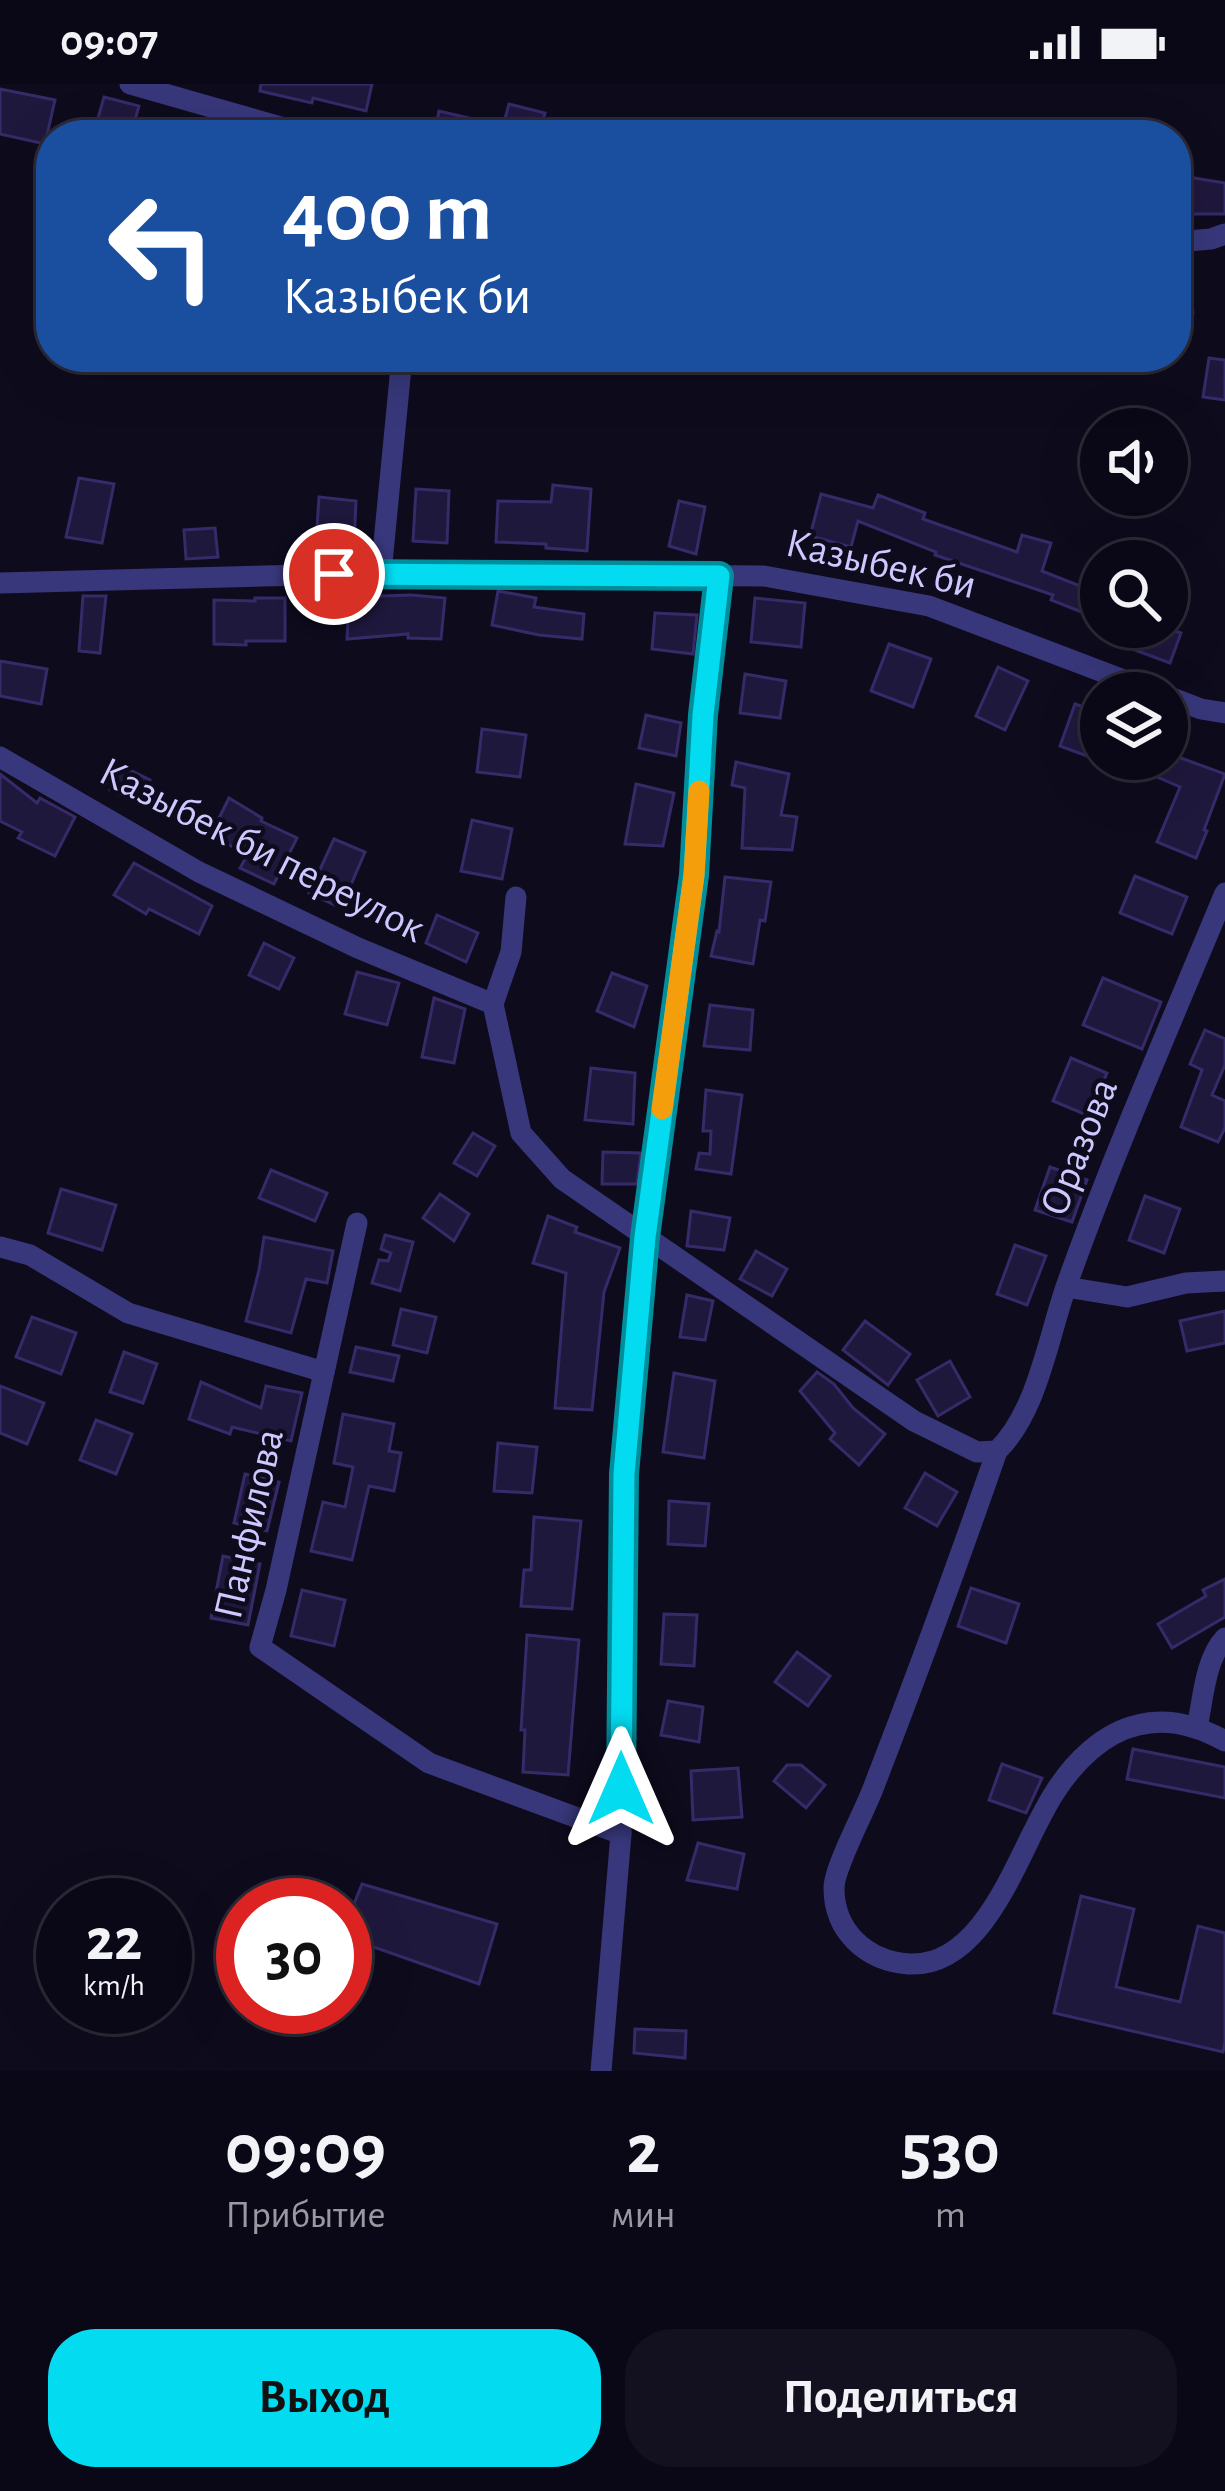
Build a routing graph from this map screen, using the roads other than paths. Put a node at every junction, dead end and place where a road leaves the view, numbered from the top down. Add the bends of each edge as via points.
1 (130, 84) edge
2 (256, 120) edge
3 (1225, 234) edge
4 (1191, 241) edge
5 (401, 372) edge
6 (381, 573) junction
7 (719, 576) junction
8 (0, 583) edge
9 (1102, 672) edge
10 (1188, 704) edge
11 (1225, 713) edge
12 (0, 757) edge
13 (1225, 893) edge
14 (516, 897) dead end
15 (493, 1004) junction
16 (357, 1223) dead end
17 (645, 1237) junction
18 (0, 1247) edge
19 (1225, 1281) edge
20 (1066, 1287) junction
21 (324, 1372) junction
22 (997, 1451) junction
23 (1225, 1638) edge
24 (1197, 1728) junction
25 (1225, 1742) edge
26 (621, 1834) junction
27 (601, 2071) edge

1 - 2 street
3 - 4 street
5 - 6 street
6 - 7 street, Казыбек би
6 - 8 street, Казыбек би
7 - 9 street, Казыбек би via 764,576 928,606
7 - 17 street via 694,875
10 - 11 street
12 - 15 street, Казыбек би переулок via 199,872
13 - 20 street, Оразова
14 - 15 street via 511,952
15 - 17 street via 521,1133 562,1179
16 - 21 street, Панфилова
17 - 22 street via 914,1421 977,1452
17 - 26 street via 624,1474
18 - 21 street via 30,1255 128,1313
19 - 20 street via 1127,1297
20 - 22 street, Оразова via 1015,1434
21 - 26 street, Панфилова via 260,1647 429,1763
22 - 24 street via 834,1882 836,1913 857,1945 909,1964 938,1960 967,1941 992,1909 1054,1792 1081,1759 1117,1730 1154,1720
23 - 24 street via 1210,1666
24 - 25 street
26 - 27 street

